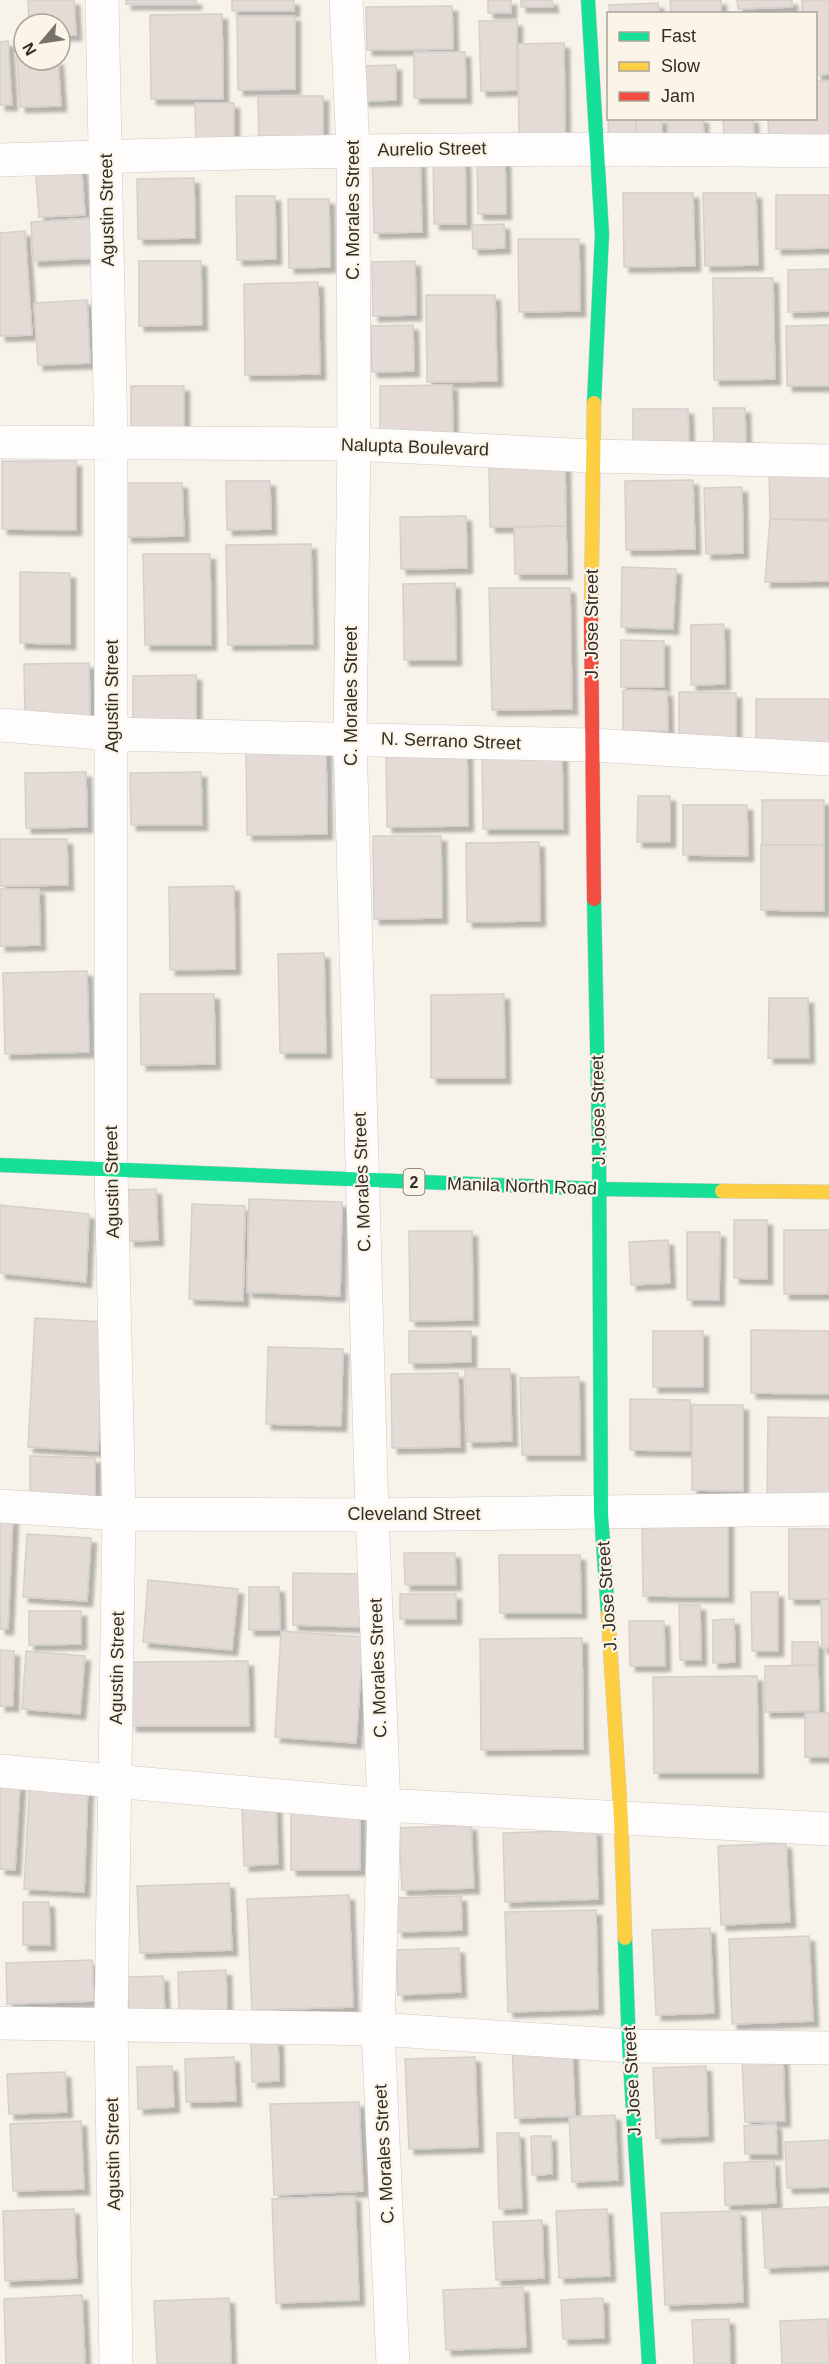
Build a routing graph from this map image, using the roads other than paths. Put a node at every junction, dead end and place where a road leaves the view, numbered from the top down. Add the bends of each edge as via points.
1 (102, 0) edge
2 (346, 0) edge
3 (588, 0) edge
4 (598, 147) junction
5 (353, 150) junction
6 (829, 151) edge
7 (105, 156) junction
8 (0, 160) edge
9 (0, 442) edge
10 (111, 443) junction
11 (354, 444) junction
12 (592, 456) junction
13 (829, 461) edge
14 (0, 725) edge
15 (112, 734) junction
16 (350, 738) junction
17 (591, 746) junction
18 (829, 759) edge
19 (0, 1165) edge
20 (111, 1170) junction
21 (362, 1180) junction
22 (599, 1190) junction
23 (829, 1192) edge
24 (0, 1506) edge
25 (829, 1509) edge
26 (601, 1513) junction
27 (119, 1514) junction
28 (372, 1515) junction
29 (0, 1771) edge
30 (116, 1782) junction
31 (384, 1805) junction
32 (621, 1819) junction
33 (829, 1830) edge
34 (0, 2023) edge
35 (111, 2023) junction
36 (378, 2029) junction
37 (629, 2046) junction
38 (829, 2048) edge
39 (116, 2364) edge
40 (393, 2364) edge
41 (649, 2364) edge

1 - 7 street, Agustin Street
2 - 5 street, C. Morales Street
3 - 4 main road, J. Jose Street
4 - 5 street, Aurelio Street
4 - 6 street, Aurelio Street
4 - 12 main road, J. Jose Street via 602,234
5 - 7 street, Aurelio Street
5 - 11 street, C. Morales Street
7 - 8 street, Aurelio Street
7 - 10 street, Agustin Street
9 - 10 street, Nalupta Boulevard
10 - 11 street, Nalupta Boulevard
10 - 15 street, Agustin Street
11 - 12 street, Nalupta Boulevard
11 - 16 street, C. Morales Street
12 - 13 street, Nalupta Boulevard
12 - 17 main road, J. Jose Street
14 - 15 street, N. Serrano Street
15 - 16 street, N. Serrano Street
15 - 20 street, Agustin Street
16 - 17 street, N. Serrano Street
16 - 21 street, C. Morales Street
17 - 18 street, N. Serrano Street
17 - 22 main road, J. Jose Street
19 - 20 main road, Manila North Road / 2
20 - 21 main road, Manila North Road / 2
20 - 27 street, Agustin Street
21 - 22 main road, Manila North Road / 2
21 - 28 street, C. Morales Street
22 - 23 main road, Manila North Road / 2
22 - 26 main road, J. Jose Street
24 - 27 street, Cleveland Street
25 - 26 street, Cleveland Street
26 - 28 street, Cleveland Street
26 - 32 main road, J. Jose Street
27 - 28 street, Cleveland Street
27 - 30 street, Agustin Street
28 - 31 street, C. Morales Street
29 - 30 street
30 - 31 street
30 - 35 street, Agustin Street
31 - 32 street
31 - 36 street, C. Morales Street
32 - 33 street
32 - 37 main road, J. Jose Street
34 - 35 street
35 - 36 street
35 - 39 street, Agustin Street
36 - 37 street
36 - 40 street, C. Morales Street
37 - 38 street
37 - 41 main road, J. Jose Street

